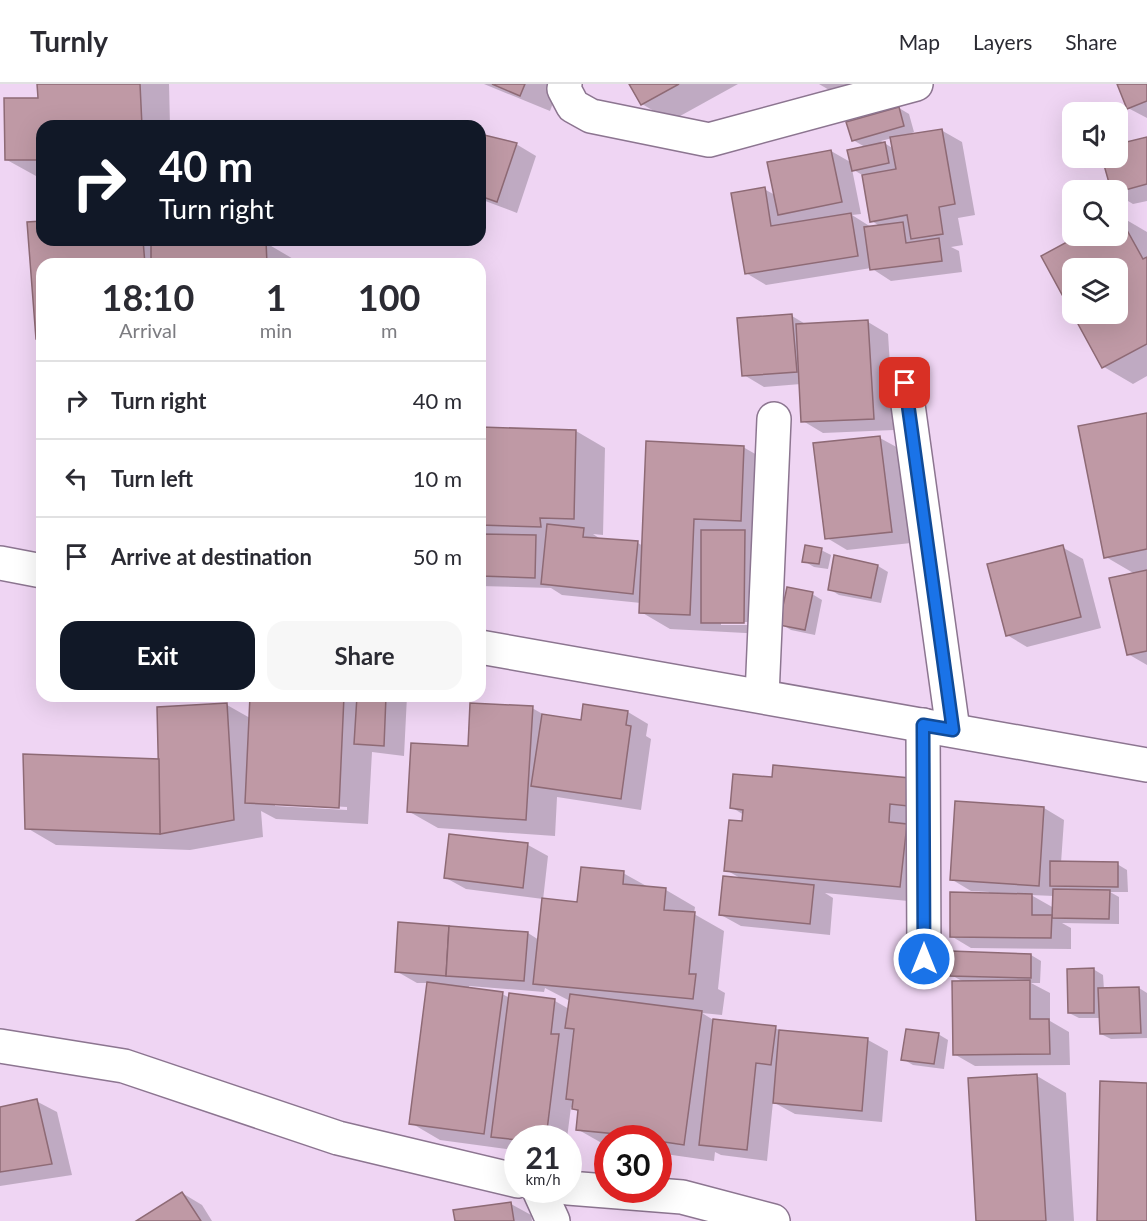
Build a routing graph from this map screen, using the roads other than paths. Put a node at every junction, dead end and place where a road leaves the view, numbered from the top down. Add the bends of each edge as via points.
1 (565, 84) edge
2 (916, 84) edge
3 (905, 383) dead end
4 (774, 419) dead end
5 (0, 563) edge
6 (36, 570) edge
7 (486, 648) edge
8 (762, 696) junction
9 (938, 727) junction
10 (1147, 765) edge
11 (924, 959) dead end
12 (0, 1046) edge
13 (504, 1177) edge
14 (582, 1189) edge
15 (544, 1203) edge
16 (552, 1221) edge
17 (773, 1221) edge

1 - 2 street via 573,106 591,116 709,140
3 - 9 street
4 - 8 street
5 - 6 street
7 - 8 street
8 - 9 street
9 - 10 street
9 - 11 street
12 - 13 street via 124,1066 338,1138
14 - 17 street via 682,1197
15 - 16 street

